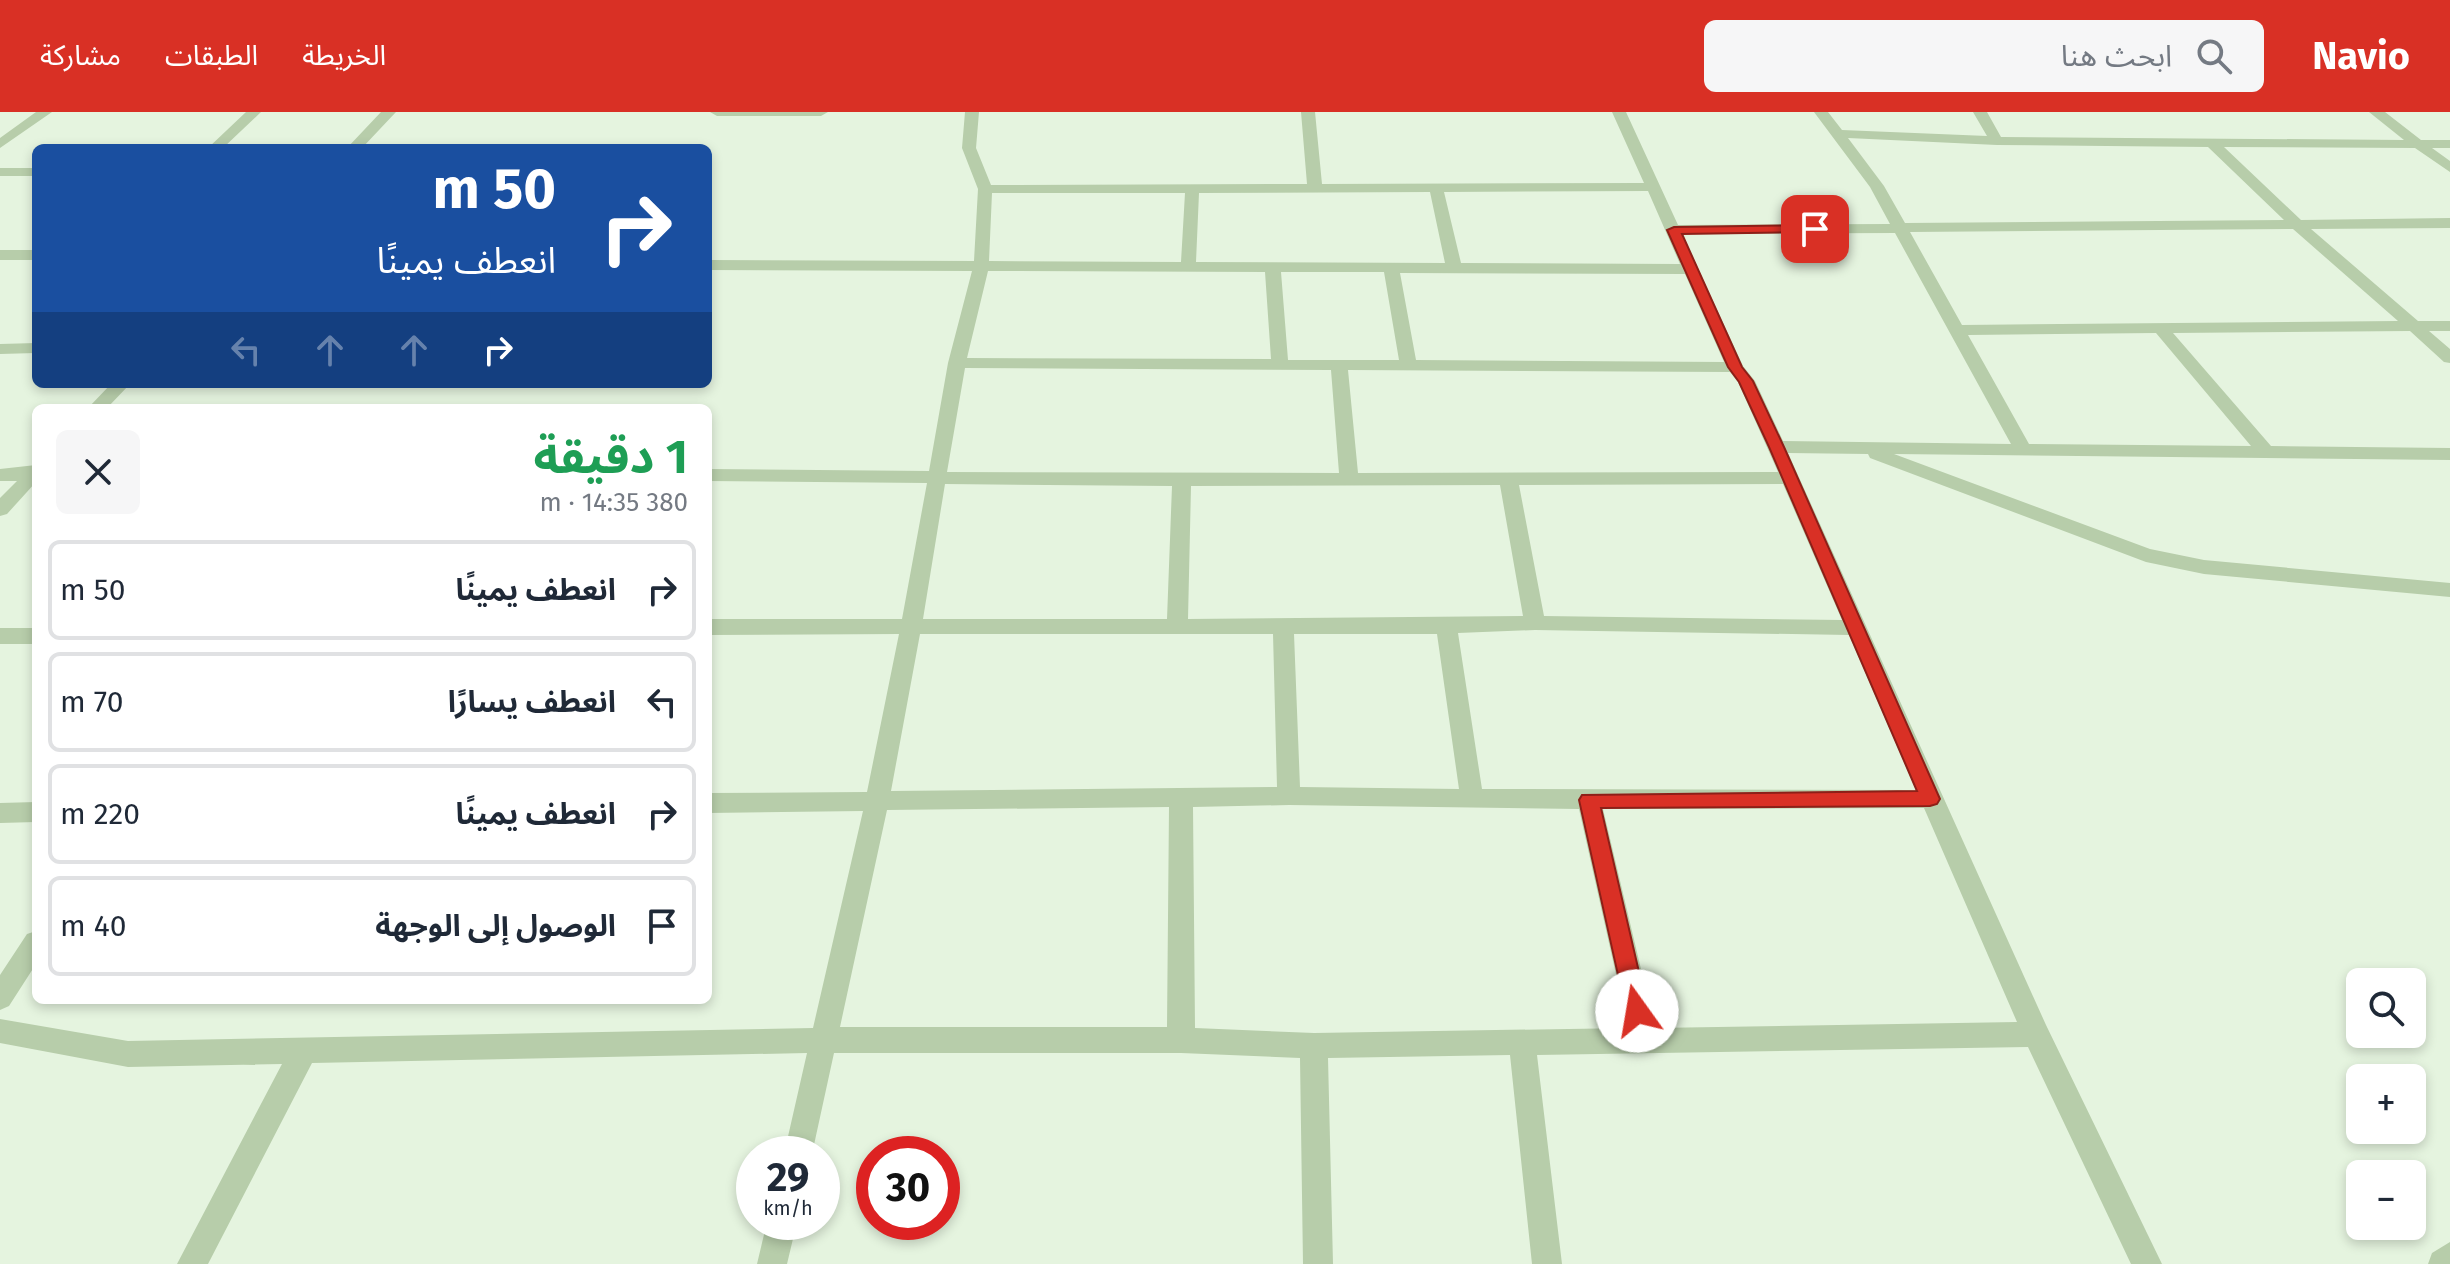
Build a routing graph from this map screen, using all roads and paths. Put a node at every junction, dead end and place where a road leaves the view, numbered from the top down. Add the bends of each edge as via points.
1 (45, 112) edge
2 (254, 112) edge
3 (389, 112) edge
4 (717, 112) edge
5 (769, 112) edge
6 (821, 112) edge
7 (972, 112) edge
8 (1308, 112) edge
9 (1619, 112) edge
10 (1821, 112) edge
11 (1980, 112) edge
12 (2376, 112) edge
13 (1840, 134) junction
14 (1997, 141) junction
15 (2211, 142) junction
16 (0, 144) edge
17 (219, 144) edge
18 (358, 144) edge
19 (2417, 144) junction
20 (2450, 144) edge
21 (2450, 168) edge
22 (0, 172) edge
23 (32, 172) edge
24 (1653, 187) junction
25 (1315, 188) junction
26 (1436, 188) junction
27 (985, 189) junction
28 (1192, 189) junction
29 (2450, 223) edge
30 (2298, 225) junction
31 (1899, 228) junction
32 (1674, 230) junction
33 (0, 255) edge
34 (32, 255) edge
35 (712, 265) edge
36 (981, 268) junction
37 (1273, 268) junction
38 (1188, 269) junction
39 (1391, 269) junction
40 (1454, 269) junction
41 (1692, 269) junction
42 (2416, 326) junction
43 (2450, 326) edge
44 (2160, 328) junction
45 (1955, 330) junction
46 (32, 348) edge
47 (0, 349) edge
48 (2450, 358) edge
49 (957, 363) junction
50 (1280, 365) junction
51 (1339, 366) junction
52 (1409, 366) junction
53 (1735, 367) junction
54 (117, 388) edge
55 (101, 404) edge
56 (1776, 447) junction
57 (1861, 448) junction
58 (2024, 451) junction
59 (2267, 453) junction
60 (2450, 454) edge
61 (32, 473) edge
62 (0, 475) edge
63 (712, 475) edge
64 (32, 476) edge
65 (935, 478) junction
66 (1508, 478) junction
67 (1789, 478) junction
68 (1349, 479) junction
69 (1182, 480) junction
70 (0, 510) edge
71 (2450, 590) edge
72 (1535, 623) junction
73 (1446, 626) junction
74 (712, 627) edge
75 (911, 627) junction
76 (1177, 627) junction
77 (1283, 627) junction
78 (1854, 628) junction
79 (0, 636) edge
80 (32, 636) edge
81 (1289, 796) junction
82 (1181, 797) junction
83 (1472, 799) junction
84 (1930, 799) junction
85 (1589, 800) junction
86 (877, 801) junction
87 (712, 803) edge
88 (32, 812) edge
89 (0, 813) edge
90 (32, 948) edge
91 (0, 998) edge
92 (0, 1031) edge
93 (2036, 1034) junction
94 (826, 1040) junction
95 (1181, 1040) junction
96 (1522, 1041) junction
97 (1644, 1041) junction
98 (1314, 1046) junction
99 (303, 1052) junction
100 (802, 1136) edge
101 (778, 1240) edge
102 (2450, 1257) edge
103 (192, 1264) edge
104 (772, 1264) edge
105 (1318, 1264) edge
106 (1547, 1264) edge
107 (2147, 1264) edge
108 (2443, 1264) edge

1 - 16 street
2 - 17 street
3 - 18 street
4 - 5 street
5 - 6 street
7 - 27 street via 969,148
8 - 25 street
9 - 24 street
10 - 13 street
11 - 14 street
12 - 19 street
13 - 14 street
13 - 31 street
14 - 15 street
15 - 19 street
15 - 30 street
19 - 20 street
19 - 21 street
22 - 23 street
24 - 26 street
24 - 32 street
25 - 26 street
25 - 28 street
26 - 40 street
27 - 28 street
27 - 36 street
28 - 38 street
29 - 30 street
30 - 31 street
30 - 42 street
31 - 32 street
31 - 45 street
32 - 41 street
33 - 34 street
35 - 36 street
36 - 38 street
36 - 49 street
37 - 38 street
37 - 39 street
37 - 50 street
39 - 40 street
39 - 52 street
40 - 41 street
41 - 53 street
42 - 43 street
42 - 44 street
42 - 48 street
44 - 45 street
44 - 59 street
45 - 58 street
46 - 47 street
49 - 50 street
49 - 65 street
50 - 51 street
51 - 52 street
51 - 68 street
52 - 53 street
53 - 56 street
54 - 55 street
56 - 57 street
56 - 67 street
57 - 58 street
57 - 71 street via 2146,555 2204,567
58 - 59 street
59 - 60 street
61 - 62 street
63 - 65 street
64 - 70 street
65 - 69 street
65 - 75 street
66 - 67 street
66 - 68 street
66 - 72 street
67 - 78 street
68 - 69 street
69 - 76 street
72 - 73 street
72 - 78 street
73 - 77 street
73 - 83 street
74 - 75 street
75 - 76 street
75 - 86 street
76 - 77 street
77 - 81 street
78 - 84 street
79 - 80 street
81 - 82 street
81 - 83 street
82 - 86 street
82 - 95 street
83 - 85 street
84 - 85 street
84 - 93 street
85 - 97 street
86 - 87 street
86 - 94 street
88 - 89 street
90 - 91 street
92 - 99 street via 128,1054
93 - 97 street
93 - 107 street
94 - 95 street
94 - 99 street
94 - 100 street
95 - 98 street
96 - 97 street
96 - 98 street
96 - 106 street
98 - 105 street
99 - 103 street
101 - 104 street
102 - 108 street

